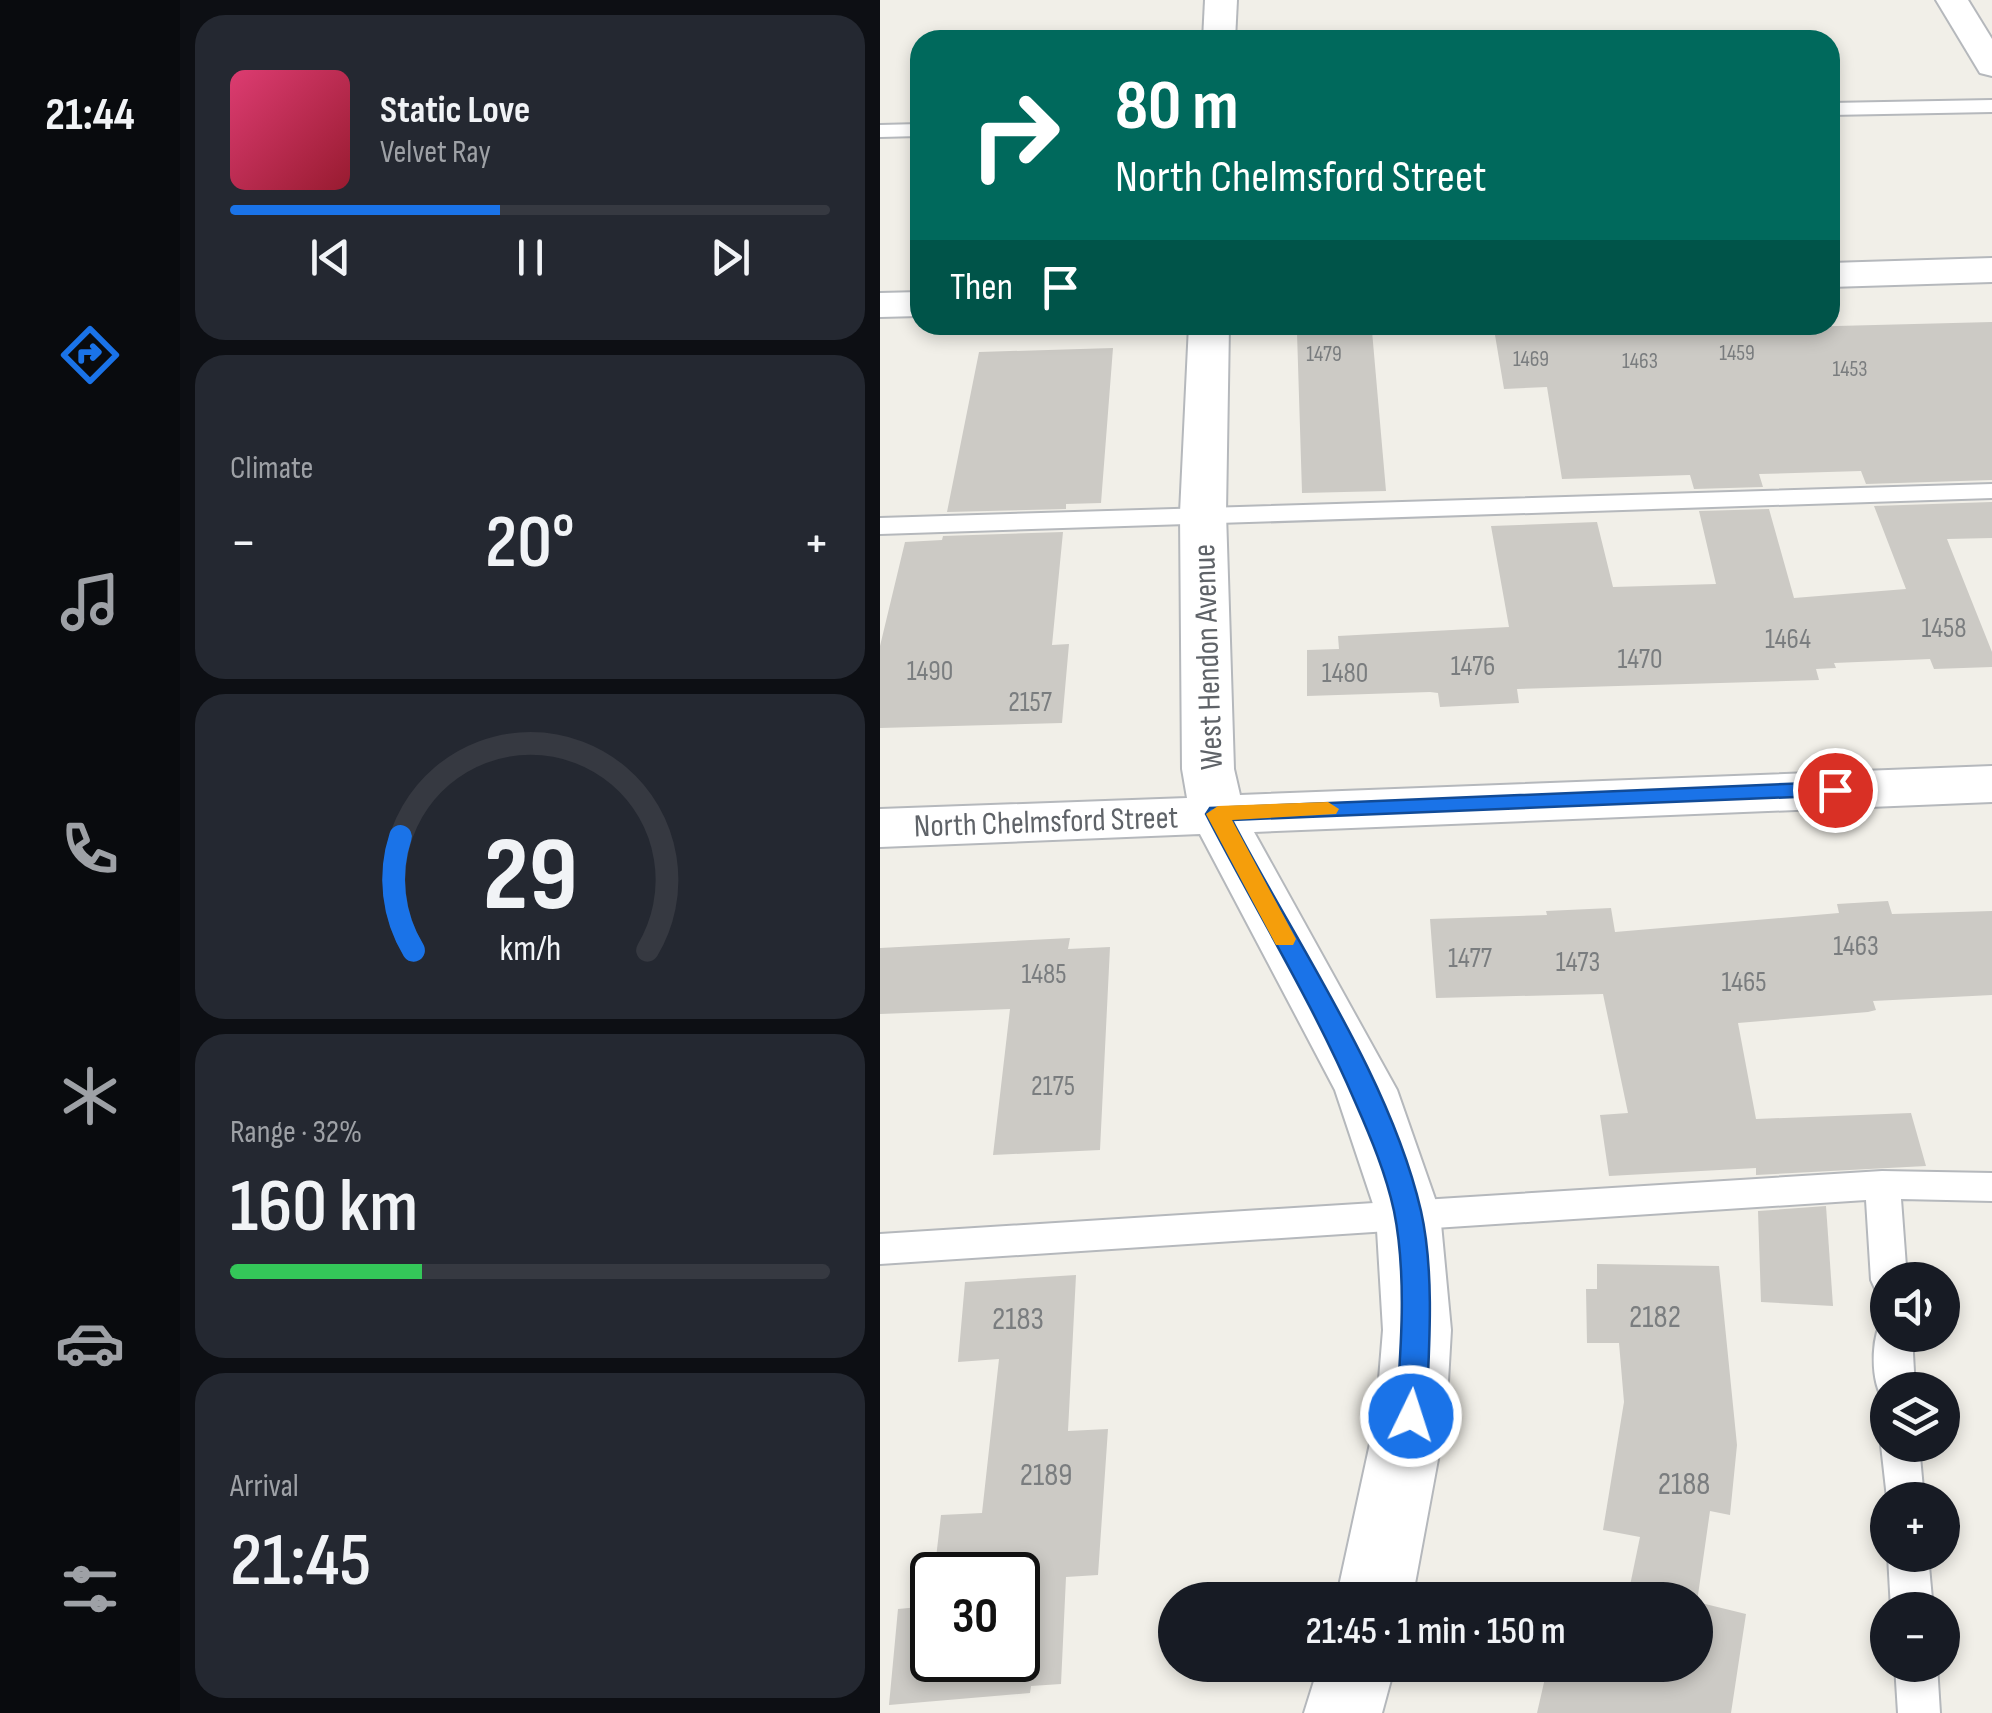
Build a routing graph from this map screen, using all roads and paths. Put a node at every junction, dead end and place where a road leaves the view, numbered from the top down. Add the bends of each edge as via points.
1 (1221, 0) edge
2 (1952, 0) edge
3 (1220, 30) edge
4 (1992, 66) edge
5 (1992, 106) edge
6 (1840, 109) edge
7 (880, 130) edge
8 (910, 130) edge
9 (1992, 270) edge
10 (1840, 275) edge
11 (910, 304) edge
12 (880, 305) edge
13 (1209, 335) edge
14 (1992, 491) edge
15 (1203, 514) junction
16 (880, 526) edge
17 (1992, 784) edge
18 (1218, 814) junction
19 (880, 828) edge
20 (1882, 1185) junction
21 (1992, 1187) edge
22 (1408, 1213) junction
23 (880, 1248) edge
24 (1888, 1262) edge
25 (1378, 1582) edge
26 (1351, 1682) edge
27 (1917, 1682) edge
28 (1343, 1713) edge
29 (1919, 1713) edge

1 - 3 street
2 - 4 street
5 - 6 lane
7 - 8 lane
9 - 10 street
11 - 12 street
13 - 15 street, West Hendon Avenue
14 - 15 lane
15 - 16 lane
15 - 18 street, West Hendon Avenue via 1208,769
17 - 18 street, North Chelmsford Street
18 - 19 street, North Chelmsford Street
18 - 22 street, West Hendon Avenue via 1358,1074
20 - 21 lane
20 - 22 lane
20 - 24 lane
22 - 23 lane
22 - 25 street, West Hendon Avenue via 1416,1330 1411,1416
26 - 28 street
27 - 29 lane

